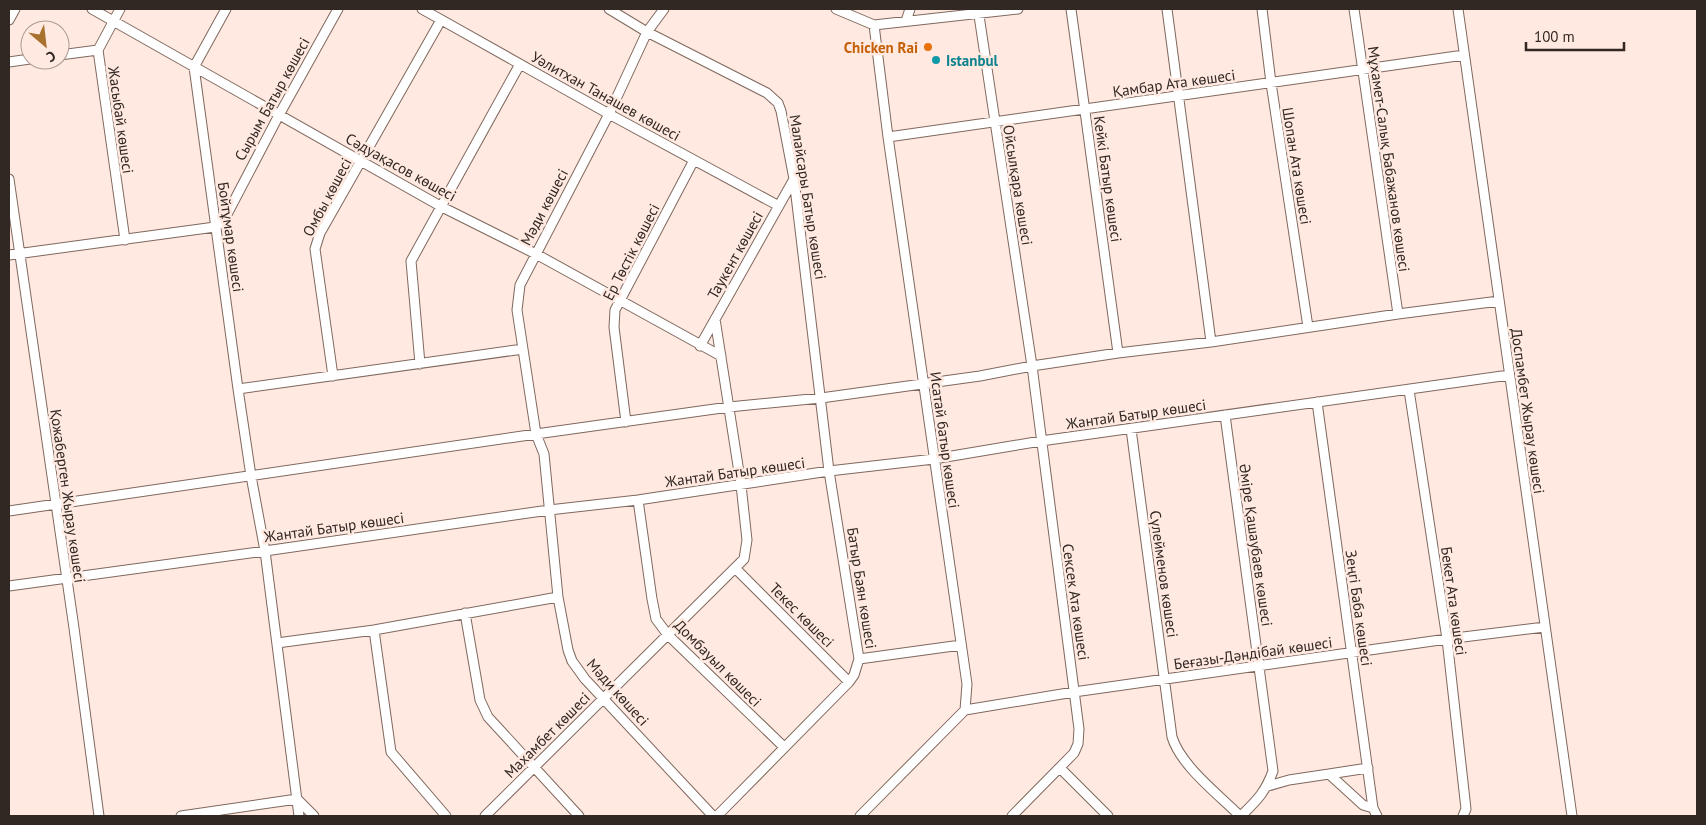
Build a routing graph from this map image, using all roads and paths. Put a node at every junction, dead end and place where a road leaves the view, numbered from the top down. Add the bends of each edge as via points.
1 (15, 9) edge
2 (92, 9) edge
3 (120, 9) edge
4 (226, 9) edge
5 (338, 9) edge
6 (422, 9) edge
7 (609, 9) edge
8 (664, 9) edge
9 (836, 9) edge
10 (910, 9) edge
11 (1018, 9) edge
12 (1072, 9) edge
13 (1166, 9) edge
14 (1262, 9) edge
15 (1354, 9) edge
16 (1458, 9) edge
17 (979, 11) edge
18 (9, 20) edge
19 (441, 20) junction
20 (114, 21) junction
21 (906, 21) junction
22 (874, 25) junction
23 (647, 32) junction
24 (98, 50) junction
25 (70, 54) edge
26 (1464, 56) junction
27 (520, 64) junction
28 (194, 67) junction
29 (1362, 71) junction
30 (1271, 83) junction
31 (1179, 96) junction
32 (1085, 110) junction
33 (609, 114) junction
34 (279, 115) junction
35 (995, 122) junction
36 (888, 138) junction
37 (694, 160) junction
38 (361, 161) junction
39 (794, 179) junction
40 (9, 180) edge
41 (442, 206) junction
42 (778, 206) junction
43 (215, 227) junction
44 (125, 240) junction
45 (19, 254) junction
46 (536, 254) junction
47 (9, 255) edge
48 (619, 300) junction
49 (1499, 301) junction
50 (1398, 314) junction
51 (715, 319) junction
52 (1308, 327) junction
53 (1211, 342) junction
54 (700, 346) junction
55 (523, 349) junction
56 (1118, 353) junction
57 (721, 356) junction
58 (420, 364) junction
59 (1032, 366) junction
60 (1509, 375) junction
61 (333, 376) junction
62 (923, 384) junction
63 (238, 390) junction
64 (1409, 390) junction
65 (821, 398) junction
66 (1318, 402) junction
67 (729, 408) junction
68 (1225, 416) junction
69 (626, 422) junction
70 (1130, 429) junction
71 (536, 434) junction
72 (1041, 441) junction
73 (934, 459) junction
74 (829, 472) junction
75 (251, 476) junction
76 (741, 485) junction
77 (638, 500) junction
78 (55, 504) junction
79 (9, 510) edge
80 (549, 510) junction
81 (265, 551) junction
82 (735, 568) junction
83 (66, 577) junction
84 (9, 586) edge
85 (558, 597) junction
86 (465, 614) junction
87 (1545, 627) junction
88 (374, 630) junction
89 (668, 635) junction
90 (1446, 639) junction
91 (277, 643) junction
92 (961, 645) junction
93 (1352, 654) junction
94 (859, 659) junction
95 (1259, 666) junction
96 (1165, 680) junction
97 (849, 682) junction
98 (1074, 692) junction
99 (603, 698) junction
100 (965, 710) junction
101 (784, 747) junction
102 (535, 767) junction
103 (1368, 768) junction
104 (1061, 769) junction
105 (1330, 774) junction
106 (1268, 786) junction
107 (297, 799) junction
108 (1375, 812) edge
109 (1464, 812) edge
110 (201, 815) edge
111 (99, 816) edge
112 (181, 816) edge
113 (299, 816) edge
114 (314, 816) edge
115 (446, 816) edge
116 (485, 816) edge
117 (579, 816) edge
118 (713, 816) edge
119 (717, 816) edge
120 (860, 816) edge
121 (1012, 816) edge
122 (1108, 816) edge
123 (1240, 816) edge
124 (1472, 816) edge
125 (1572, 816) edge

1 - 18 street
2 - 20 street, Сәдуақасов көшесі
3 - 20 street, Жасыбай көшесі
4 - 28 street
5 - 34 street, Сырым Батыр көшесі
6 - 19 street, Уәлитхан Танашев көшесі
7 - 23 street, Малайсары Батыр көшесі
8 - 23 street, Мәди көшесі
9 - 22 street
10 - 21 street
11 - 17 street
12 - 32 street, Кейкі Батыр көшесі
13 - 31 street
14 - 30 street, Шопан Ата көшесі
15 - 29 street, Мұхамет-Салық Бабажанов көшесі
16 - 26 street, Доспамбет Жырау көшесі
17 - 21 street
17 - 35 street, Ойсылқара көшесі
19 - 27 street, Уәлитхан Танашев көшесі
19 - 38 street, Омбы көшесі
20 - 24 street, Жасыбай көшесі
20 - 28 street, Сәдуақасов көшесі
21 - 22 street
22 - 36 street, Исатай батыр көшесі
23 - 33 street, Мәди көшесі
23 - 39 street, Малайсары Батыр көшесі via 773,98 782,111
24 - 25 street
24 - 44 street, Жасыбай көшесі
26 - 29 street, Қамбар Ата көшесі
26 - 49 street, Доспамбет Жырау көшесі
27 - 33 street, Уәлитхан Танашев көшесі
27 - 41 street
28 - 34 street, Сәдуақасов көшесі
28 - 43 street, Бойтұмар көшесі
29 - 30 street, Қамбар Ата көшесі
29 - 50 street, Мұхамет-Салық Бабажанов көшесі
30 - 31 street, Қамбар Ата көшесі
30 - 52 street, Шопан Ата көшесі
31 - 32 street, Қамбар Ата көшесі
31 - 53 street
32 - 35 street, Қамбар Ата көшесі
32 - 56 street, Кейкі Батыр көшесі
33 - 37 street, Уәлитхан Танашев көшесі
33 - 46 street, Мәди көшесі
34 - 38 street, Сәдуақасов көшесі
34 - 43 street, Сырым Батыр көшесі via 223,222
35 - 36 street, Қамбар Ата көшесі
35 - 59 street, Ойсылқара көшесі
36 - 62 street, Исатай батыр көшесі
37 - 42 street, Уәлитхан Танашев көшесі
37 - 48 street, Ер Төстік көшесі
38 - 41 street, Сәдуақасов көшесі
38 - 61 street, Омбы көшесі via 320,233 315,249
39 - 42 street, Таукент көшесі
39 - 65 street, Малайсары Батыр көшесі
40 - 45 street, Қожаберген Жырау көшесі
41 - 46 street, Сәдуақасов көшесі
41 - 58 street via 411,261
42 - 51 street, Таукент көшесі
43 - 44 street
43 - 63 street, Бойтұмар көшесі
44 - 45 street
45 - 47 street
45 - 78 street, Қожаберген Жырау көшесі
46 - 48 street, Сәдуақасов көшесі
46 - 55 street, Мәди көшесі via 520,285 517,310
48 - 54 street, Сәдуақасов көшесі
48 - 69 street, Ер Төстік көшесі via 614,327
49 - 50 street
49 - 60 street, Доспамбет Жырау көшесі
50 - 52 street
51 - 54 street, Таукент көшесі
51 - 57 street, Махамбет көшесі
52 - 53 street
53 - 56 street
54 - 57 street, Сәдуақасов көшесі
55 - 58 street
55 - 71 street, Мәди көшесі
56 - 59 street
57 - 67 street, Махамбет көшесі
58 - 61 street
59 - 62 street
59 - 72 street, Сексек Ата көшесі
60 - 64 street, Жантай Батыр көшесі
60 - 87 street, Доспамбет Жырау көшесі
61 - 63 street
62 - 65 street
62 - 73 street, Исатай батыр көшесі
63 - 75 street, Бойтұмар көшесі
64 - 66 street, Жантай Батыр көшесі
64 - 90 street, Бекет Ата көшесі
65 - 67 street
65 - 74 street, Батыр Баян көшесі
66 - 68 street, Жантай Батыр көшесі
66 - 93 street, Зеңгі Баба көшесі
67 - 69 street
67 - 76 street, Махамбет көшесі
68 - 70 street, Жантай Батыр көшесі
68 - 95 street, Әміре Қашаубаев көшесі
69 - 71 street
70 - 72 street, Жантай Батыр көшесі
70 - 96 street, Сүлейменов көшесі
71 - 75 street
71 - 80 street, Мәди көшесі via 544,454
72 - 73 street, Жантай Батыр көшесі
72 - 98 street, Сексек Ата көшесі
73 - 74 street, Жантай Батыр көшесі
73 - 92 street, Исатай батыр көшесі
74 - 76 street, Жантай Батыр көшесі
74 - 94 street, Батыр Баян көшесі
75 - 78 street
75 - 81 street, Бойтұмар көшесі
76 - 77 street, Жантай Батыр көшесі
76 - 82 street, Махамбет көшесі via 747,540 744,559
77 - 80 street, Жантай Батыр көшесі
77 - 89 street, Домбауыл көшесі via 656,619
78 - 79 street
78 - 83 street, Қожаберген Жырау көшесі
80 - 81 street, Жантай Батыр көшесі
80 - 85 street, Мәди көшесі
81 - 83 street, Жантай Батыр көшесі
81 - 91 street, Бойтұмар көшесі
82 - 89 street, Махамбет көшесі
82 - 97 street, Текес көшесі
83 - 84 street, Жантай Батыр көшесі
83 - 111 street, Қожаберген Жырау көшесі
85 - 86 street
85 - 99 street, Мәди көшесі via 572,660 584,679
86 - 88 street
86 - 102 street via 480,700 497,728
87 - 90 street, Беғазы-Дәндібай көшесі
87 - 125 street, Доспамбет Жырау көшесі
88 - 91 street
88 - 115 street via 391,752
89 - 99 street, Махамбет көшесі
89 - 101 street, Домбауыл көшесі
90 - 93 street, Беғазы-Дәндібай көшесі
90 - 109 street, Бекет Ата көшесі
91 - 107 street, Бойтұмар көшесі
92 - 94 street
92 - 100 street, Исатай батыр көшесі via 967,684
93 - 95 street, Беғазы-Дәндібай көшесі
93 - 103 street, Зеңгі Баба көшесі
94 - 97 street, Батыр Баян көшесі
95 - 96 street, Беғазы-Дәндібай көшесі
95 - 106 street, Әміре Қашаубаев көшесі via 1273,771
96 - 98 street, Беғазы-Дәндібай көшесі
96 - 123 street, Сүлейменов көшесі via 1176,750
97 - 101 street, Батыр Баян көшесі
98 - 100 street, Беғазы-Дәндібай көшесі
98 - 104 street, Сексек Ата көшесі via 1078,744
99 - 102 street, Махамбет көшесі
99 - 118 street, Мәди көшесі
100 - 120 street
101 - 119 street, Батыр Баян көшесі
102 - 116 street, Махамбет көшесі
102 - 117 street
103 - 105 street
103 - 108 street, Зеңгі Баба көшесі
104 - 121 street, Сексек Ата көшесі
104 - 122 street
105 - 106 street
105 - 108 street
106 - 123 street
107 - 110 street
107 - 113 street
107 - 114 street
109 - 124 street
110 - 112 street

